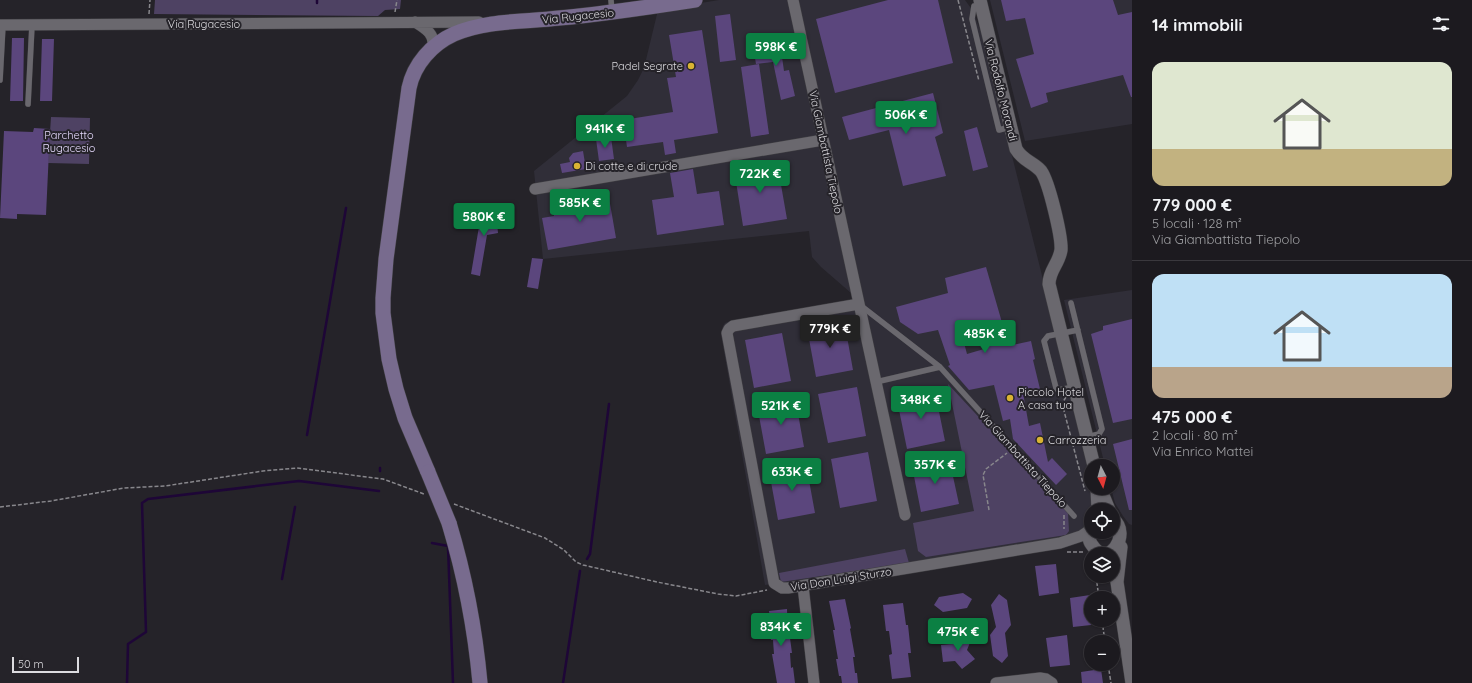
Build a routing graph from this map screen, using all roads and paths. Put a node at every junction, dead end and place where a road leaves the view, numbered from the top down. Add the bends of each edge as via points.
1 (150, 0) edge
2 (397, 0) edge
3 (695, 0) edge
4 (793, 0) edge
5 (958, 0) edge
6 (975, 2) edge
7 (612, 6) edge
8 (533, 21) junction
9 (394, 22) junction
10 (411, 22) junction
11 (148, 24) junction
12 (1, 25) edge
13 (32, 25) junction
14 (433, 44) junction
15 (0, 80) edge
16 (979, 81) dead end
17 (28, 104) dead end
18 (1000, 108) junction
19 (823, 140) junction
20 (536, 189) dead end
21 (1071, 303) dead end
22 (859, 304) junction
23 (1078, 330) junction
24 (1061, 333) junction
25 (940, 367) junction
26 (876, 382) junction
27 (1070, 388) junction
28 (1086, 437) junction
29 (1013, 448) junction
30 (1092, 459) edge
31 (1084, 463) edge
32 (383, 479) dead end
33 (0, 507) edge
34 (989, 510) dead end
35 (905, 515) dead end
36 (1074, 516) dead end
37 (1120, 527) edge
38 (522, 528) dead end
39 (1084, 534) edge
40 (1089, 539) edge
41 (1060, 543) junction
42 (1125, 543) edge
43 (1093, 547) edge
44 (1096, 547) edge
45 (1120, 560) edge
46 (1116, 583) edge
47 (803, 586) junction
48 (782, 588) junction
49 (1109, 671) edge
50 (480, 683) edge
51 (814, 683) edge
52 (996, 683) edge
53 (1052, 683) edge
54 (1111, 683) edge
55 (1132, 683) edge

1 - 11 path
2 - 9 path
3 - 7 main road, Via Rugacesio
4 - 19 street, Via Giambattista Tiepolo
5 - 16 path
6 - 18 street, Via Rodolfo Morandi via 986,31
6 - 18 lane, Via Rodolfo Morandi via 972,19
7 - 8 main road, Via Rugacesio
8 - 10 street, Via Rugacesio
8 - 14 main road, Via Rugacesio via 466,30
9 - 10 street, Via Rugacesio
9 - 11 street, Via Rugacesio
10 - 14 street via 429,31
11 - 13 street, Via Rugacesio
12 - 13 street, Via Rugacesio
12 - 15 lane
13 - 17 lane
14 - 50 main road, Via Rugacesio, bridge via 418,65 409,88 386,259 383,298 386,344 405,418 449,523 469,599 476,637
18 - 24 street, Via Rodolfo Morandi via 1005,129 1016,149 1023,159 1038,168 1048,186 1061,244 1059,258 1050,273 1049,284
19 - 20 street
19 - 22 street, Via Giambattista Tiepolo
21 - 23 lane
22 - 25 lane, Via Giambattista Tiepolo
22 - 26 street, Via Giambattista Tiepolo
22 - 48 street, Via Don Luigi Sturzo via 733,326 727,333 773,580
23 - 24 lane
23 - 28 lane via 1102,429 1099,434
24 - 27 street
24 - 27 lane via 1048,336 1044,341 1056,388
25 - 26 lane
25 - 29 lane, Via Giambattista Tiepolo
26 - 35 street, Via Giambattista Tiepolo
27 - 28 street
27 - 31 path via 1063,406
28 - 30 street
29 - 34 path via 986,469 983,475
29 - 36 lane, Via Giambattista Tiepolo
32 - 33 path via 297,468 165,486 124,488
37 - 42 street via 1125,536
38 - 48 path via 545,538 583,565 647,580 727,596
39 - 41 street, Via Don Luigi Sturzo
40 - 44 street
41 - 43 street, Via Don Luigi Sturzo via 1087,544
41 - 47 street, Via Don Luigi Sturzo
42 - 45 street
46 - 55 street
47 - 48 street, Via Don Luigi Sturzo
47 - 51 street
49 - 54 path
52 - 53 street via 1040,678

